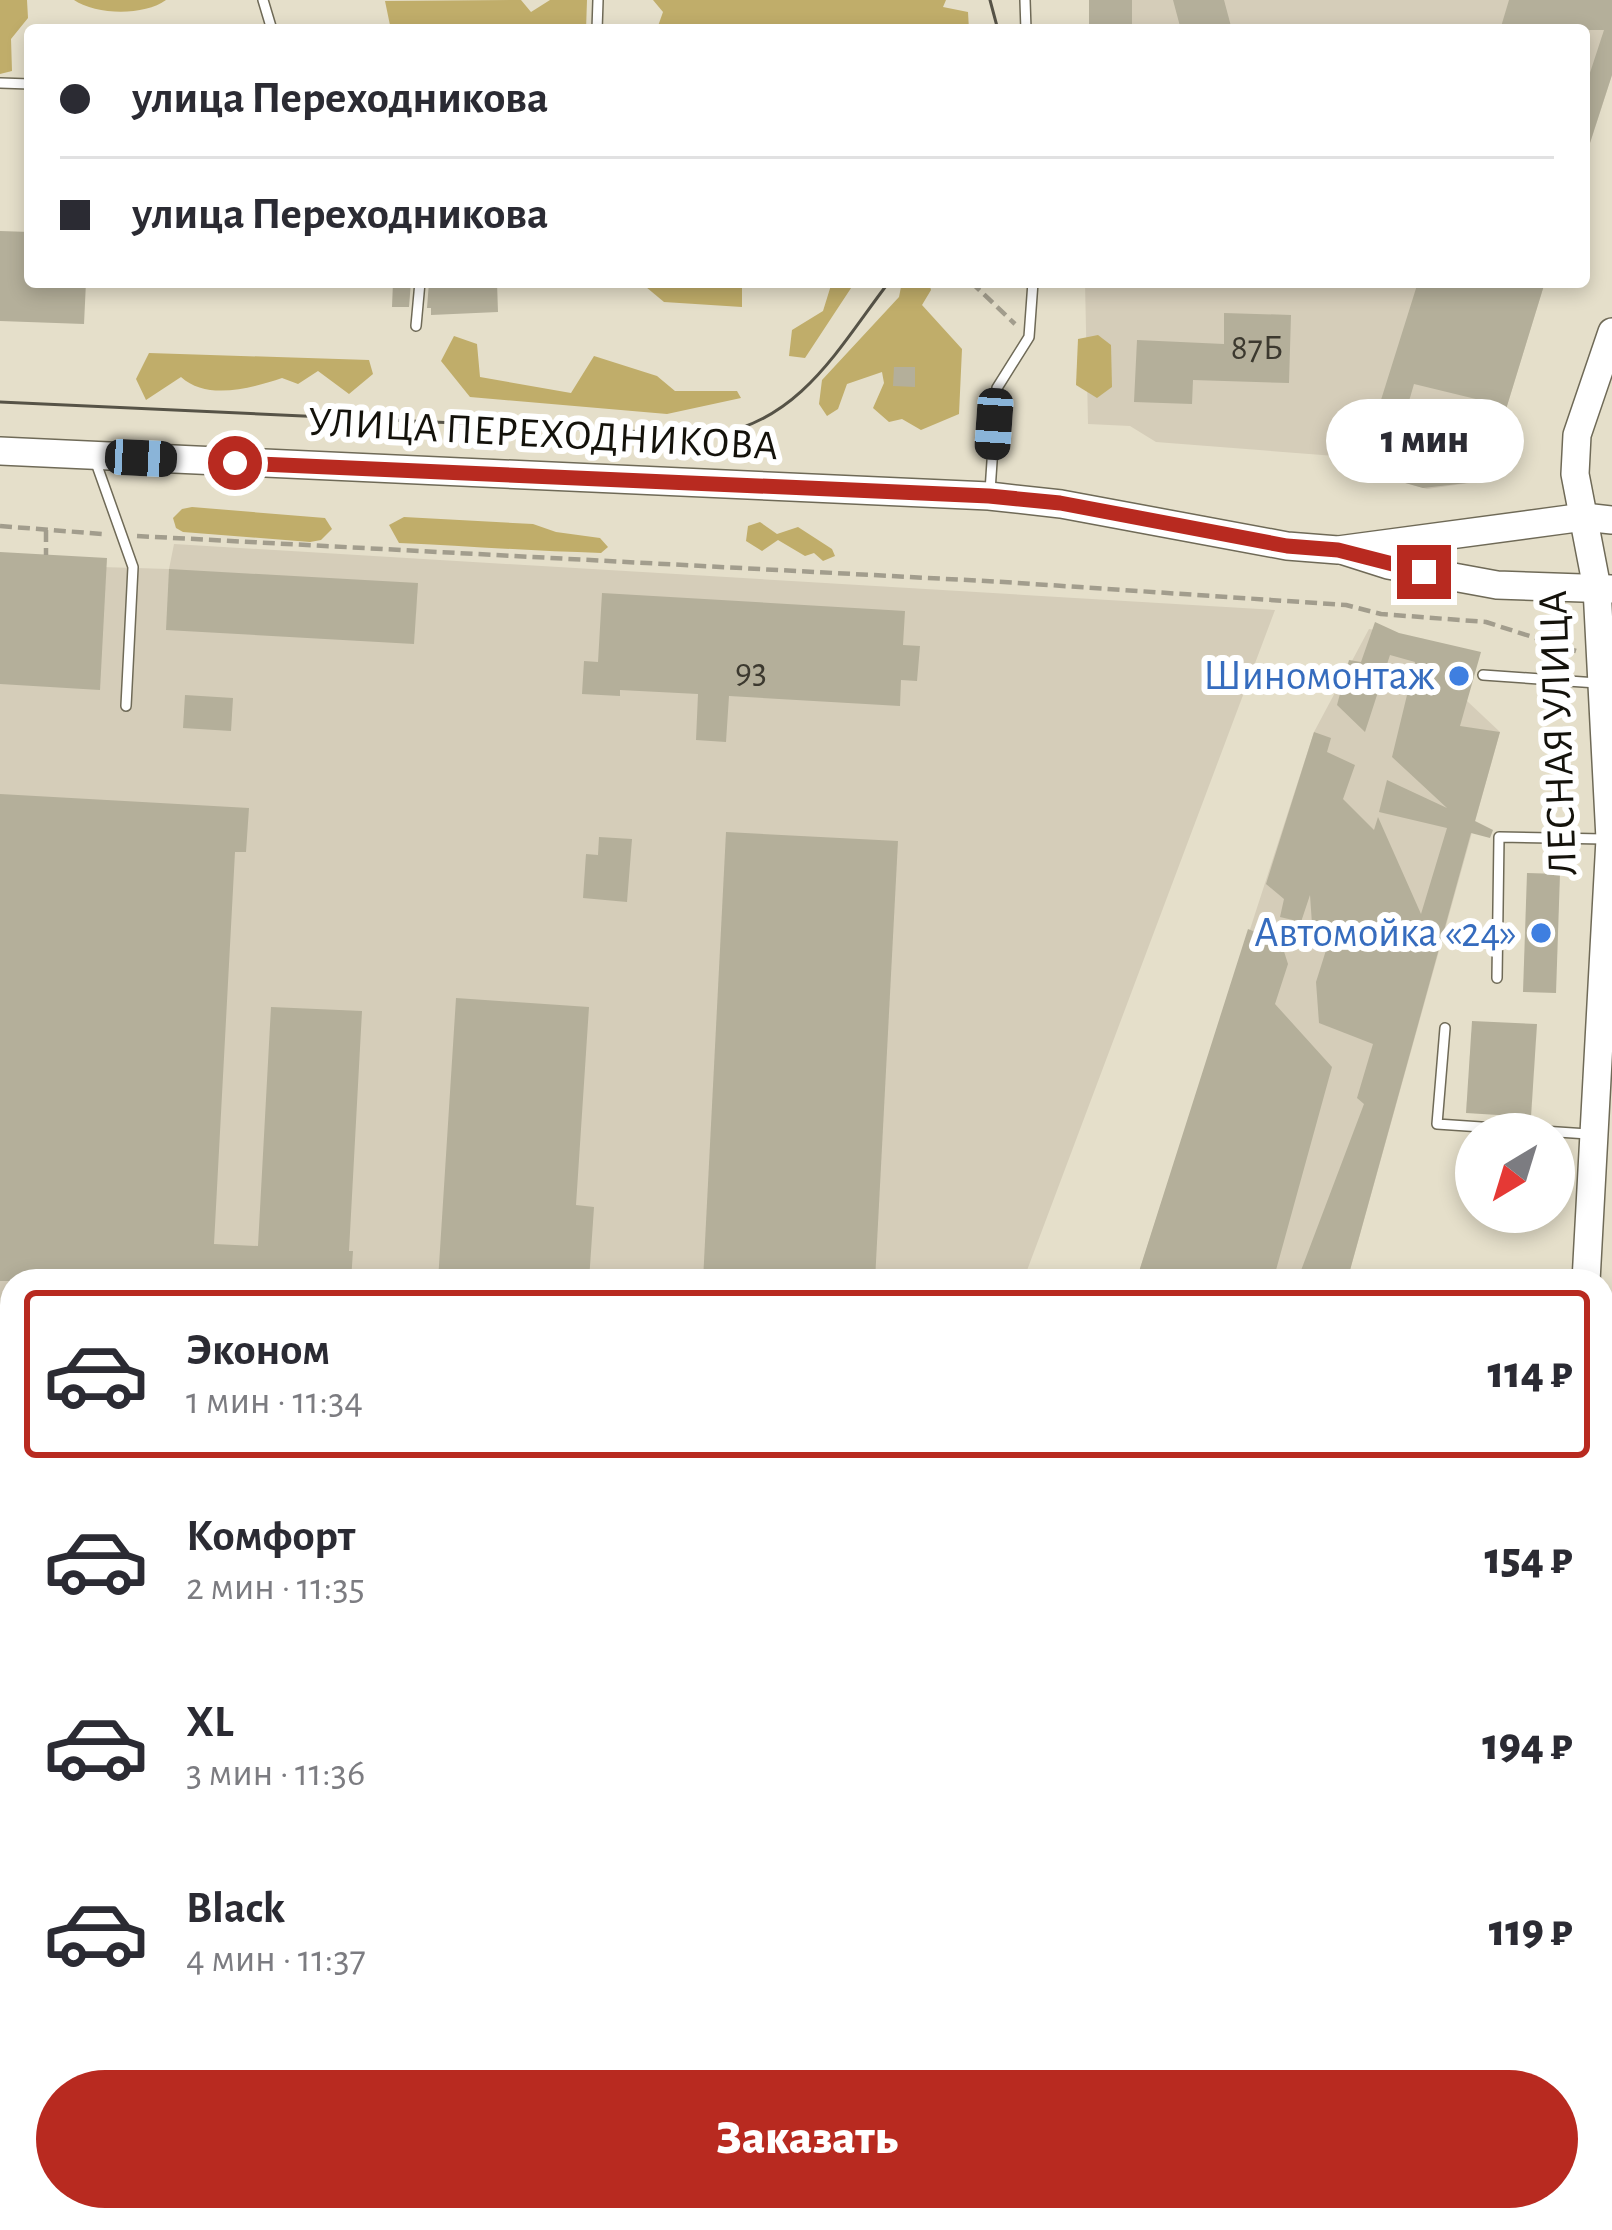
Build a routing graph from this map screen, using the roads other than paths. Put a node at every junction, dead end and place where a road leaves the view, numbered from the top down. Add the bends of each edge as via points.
1 (419, 288) edge
2 (1033, 288) edge
3 (416, 326) dead end
4 (1612, 332) edge
5 (0, 452) edge
6 (94, 456) junction
7 (989, 496) junction
8 (1598, 519) edge
9 (1338, 550) junction
10 (1604, 589) edge
11 (1483, 675) dead end
12 (1603, 683) junction
13 (126, 706) dead end
14 (1610, 839) edge
15 (1498, 978) dead end
16 (1445, 1028) dead end
17 (1594, 1134) junction
18 (1587, 1269) edge

1 - 3 lane
2 - 7 lane via 1029,337 997,388
4 - 8 main road, ЛЕСНАЯ УЛИЦА via 1576,435 1575,474
5 - 6 main road, УЛИЦА ПЕРЕХОДНИКОВА
6 - 7 main road, УЛИЦА ПЕРЕХОДНИКОВА
6 - 13 lane via 133,567
7 - 9 main road, УЛИЦА ПЕРЕХОДНИКОВА
8 - 9 main road
8 - 10 main road, ЛЕСНАЯ УЛИЦА
9 - 10 main road via 1497,585
10 - 12 main road, ЛЕСНАЯ УЛИЦА
11 - 12 lane
12 - 14 main road, ЛЕСНАЯ УЛИЦА
14 - 15 lane via 1499,837
14 - 17 main road, ЛЕСНАЯ УЛИЦА
16 - 17 lane via 1437,1124
17 - 18 main road, ЛЕСНАЯ УЛИЦА

